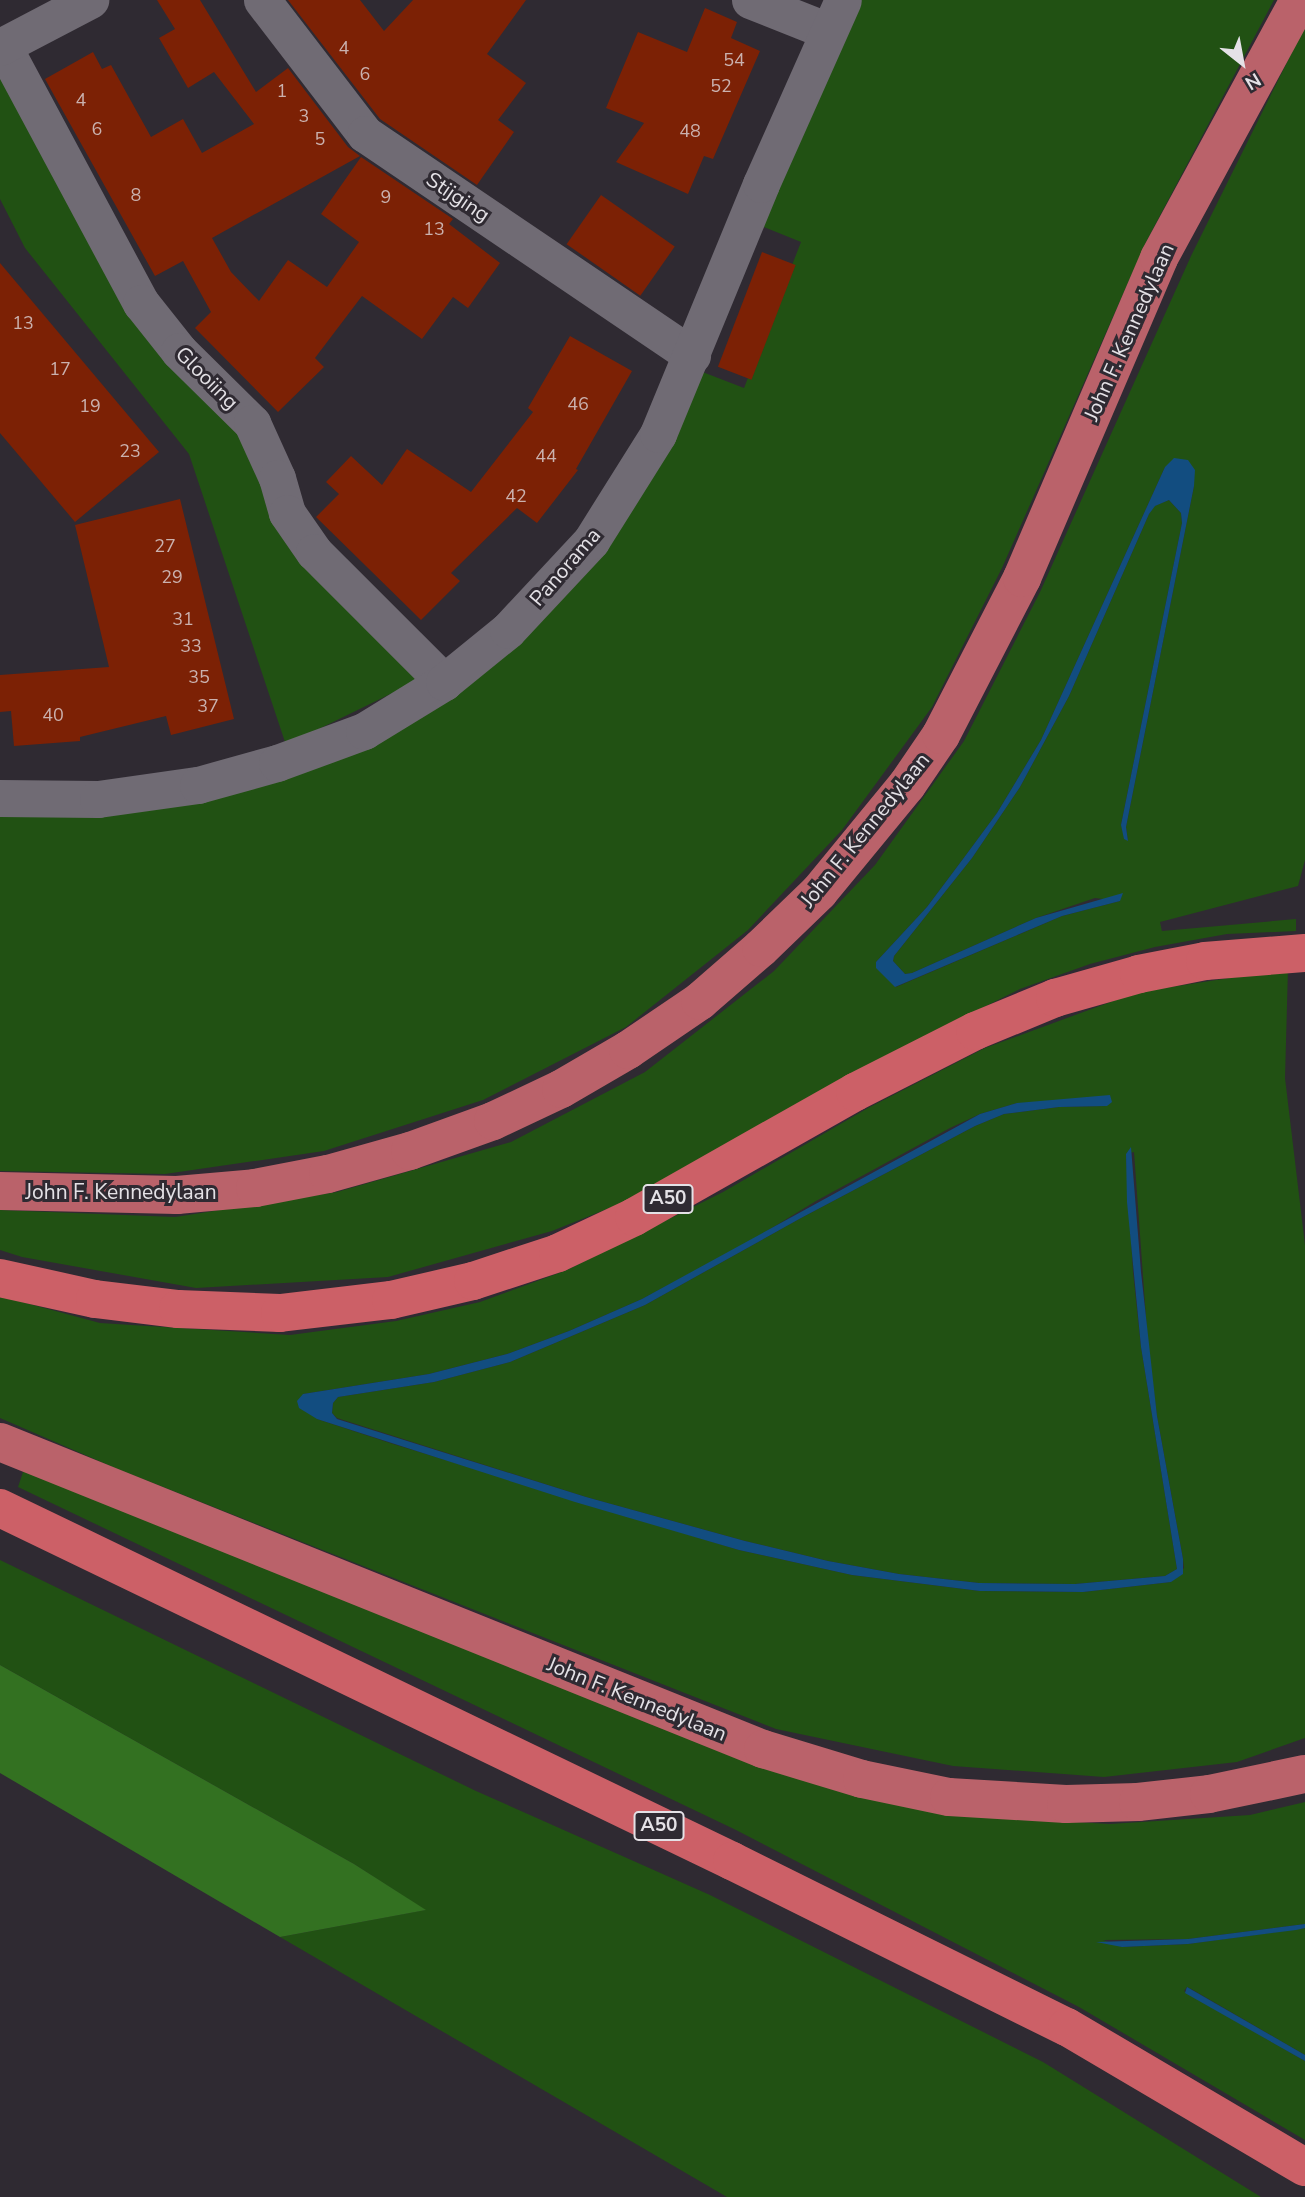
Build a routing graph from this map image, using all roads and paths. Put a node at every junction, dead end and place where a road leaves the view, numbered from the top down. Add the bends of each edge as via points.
1 (90, 0) edge
2 (262, 0) edge
3 (750, 0) edge
4 (1299, 0) edge
5 (835, 16) edge
6 (2, 46) edge
7 (692, 355) junction
8 (444, 682) junction
9 (0, 798) edge
10 (1305, 953) edge
11 (0, 1191) edge
12 (0, 1278) edge
13 (0, 1442) edge
14 (0, 1508) edge
15 (1305, 1774) edge
16 (1305, 2167) edge

1 - 6 street
2 - 7 street, Stijging via 365,134
3 - 5 street
4 - 11 highway, John F. Kennedylaan via 1159,258 1022,578 941,735 907,785 819,892 761,948 700,1001 573,1082 493,1121 410,1151 255,1188 177,1195
5 - 7 street, Panorama
6 - 8 street, Glooiing via 141,303 179,351 252,423 287,513 314,552
7 - 8 street, Panorama via 658,434 592,541 508,630
8 - 9 street, Panorama via 363,730 277,763 198,785 98,799
10 - 12 highway, A50 via 1205,961 1055,998 975,1031 855,1092 634,1217 558,1253 473,1281 391,1300 280,1313 178,1309 95,1299
13 - 15 highway, John F. Kennedylaan via 763,1749 862,1779 949,1797 1066,1804 1209,1794
14 - 16 highway, A50 via 1067,2027

